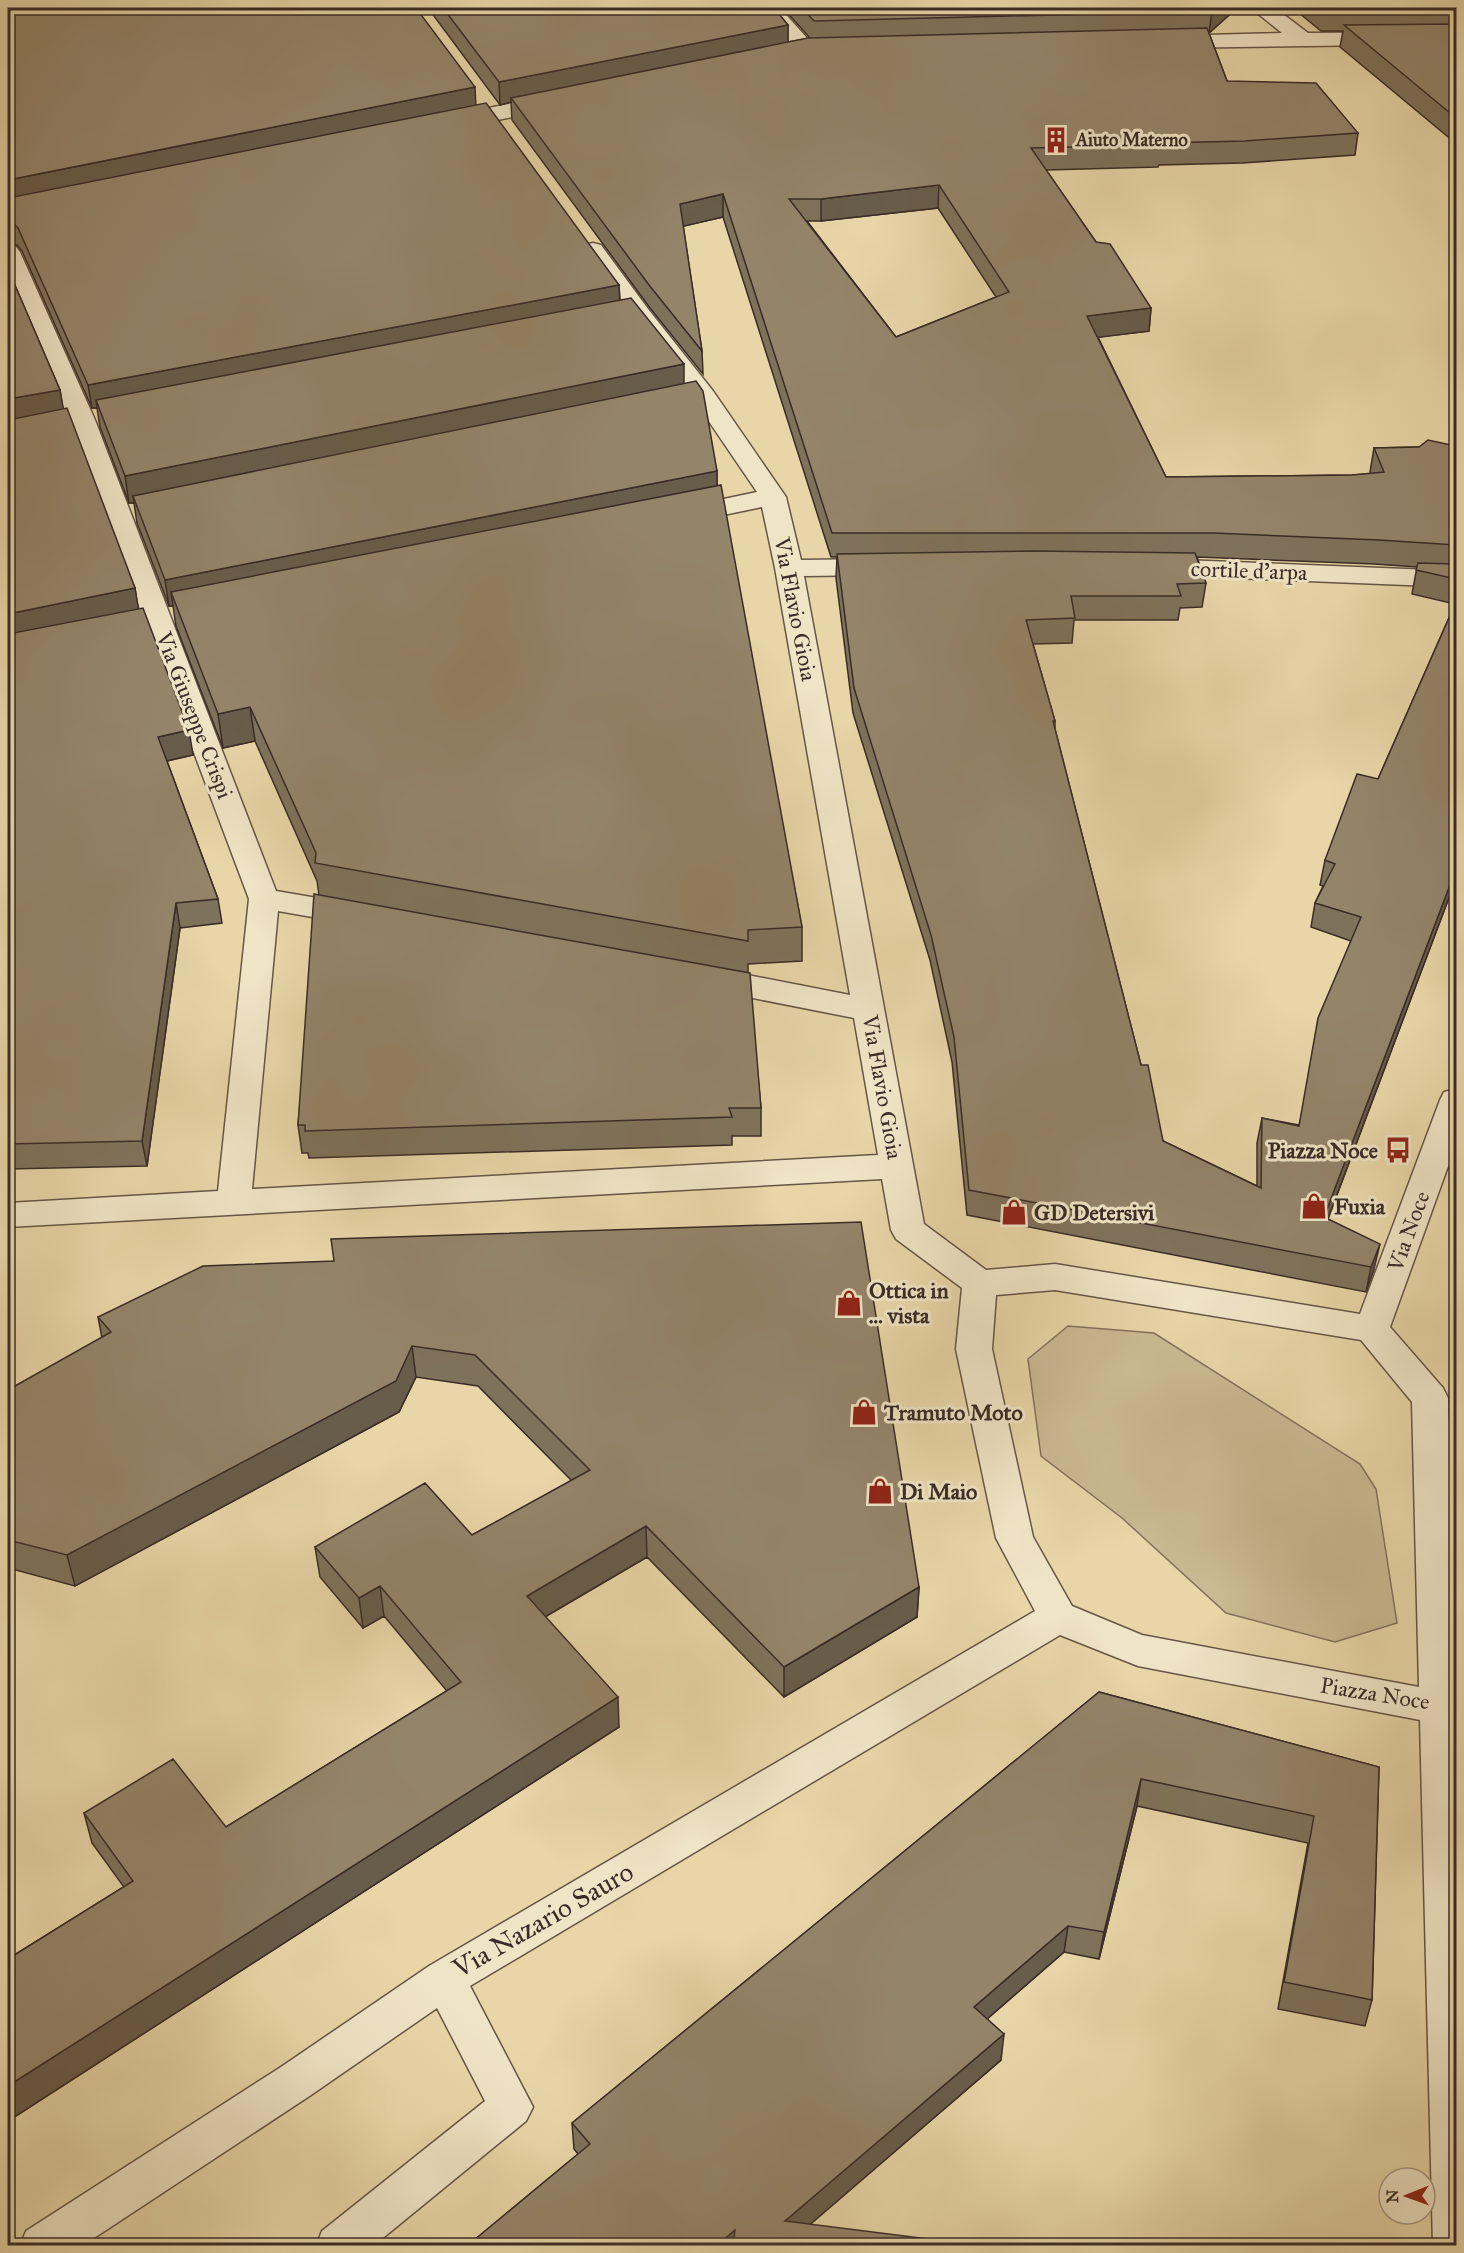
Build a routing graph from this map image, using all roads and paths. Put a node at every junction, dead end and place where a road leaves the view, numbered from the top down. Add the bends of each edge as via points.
1 (769, 8) edge
2 (1262, 8) edge
3 (1456, 38) edge
4 (1303, 39) junction
5 (1149, 43) edge
6 (831, 51) edge
7 (807, 52) junction
8 (784, 57) edge
9 (478, 95) dead end
10 (574, 98) edge
11 (492, 114) junction
12 (423, 128) edge
13 (507, 135) edge
14 (582, 235) edge
15 (8, 252) edge
16 (773, 497) junction
17 (656, 520) edge
18 (1133, 566) edge
19 (905, 567) edge
20 (789, 568) junction
21 (1456, 579) edge
22 (264, 899) junction
23 (381, 920) edge
24 (683, 974) edge
25 (870, 1010) junction
26 (1456, 1100) edge
27 (897, 1166) junction
28 (234, 1201) junction
29 (8, 1215) edge
30 (980, 1283) junction
31 (1372, 1329) junction
32 (1443, 1400) edge
33 (1058, 1617) junction
34 (1439, 1707) junction
35 (444, 1979) junction
36 (42, 2246) edge
37 (338, 2246) edge
38 (1455, 2246) edge

1 - 7 street
2 - 4 street
3 - 4 street
4 - 5 street
6 - 7 street
7 - 8 street
9 - 11 street
10 - 11 street
11 - 12 street
11 - 13 street
14 - 16 street, Via Flavio Gioia via 627,316
15 - 22 street, Via Giuseppe Crispi via 82,420 129,514 159,619
16 - 17 street
16 - 20 street, Via Flavio Gioia
18 - 21 street, cortile d'arpa
19 - 20 street
20 - 25 street, Via Flavio Gioia
22 - 23 street
22 - 28 street, Via Giuseppe Crispi
24 - 25 street
25 - 27 street, Via Flavio Gioia
26 - 31 street, Via Noce
27 - 28 street
27 - 30 street, Via Flavio Gioia via 908,1230
28 - 29 street
30 - 31 street via 1055,1277
30 - 33 street via 974,1349 1016,1538
31 - 32 street, Piazza Noce
32 - 34 street, Piazza Noce
33 - 34 street, Piazza Noce via 1138,1650
33 - 35 street, Via Nazario Sauro
34 - 38 street
35 - 36 street, Via Nazario Sauro via 296,2081
35 - 37 street via 511,2107

